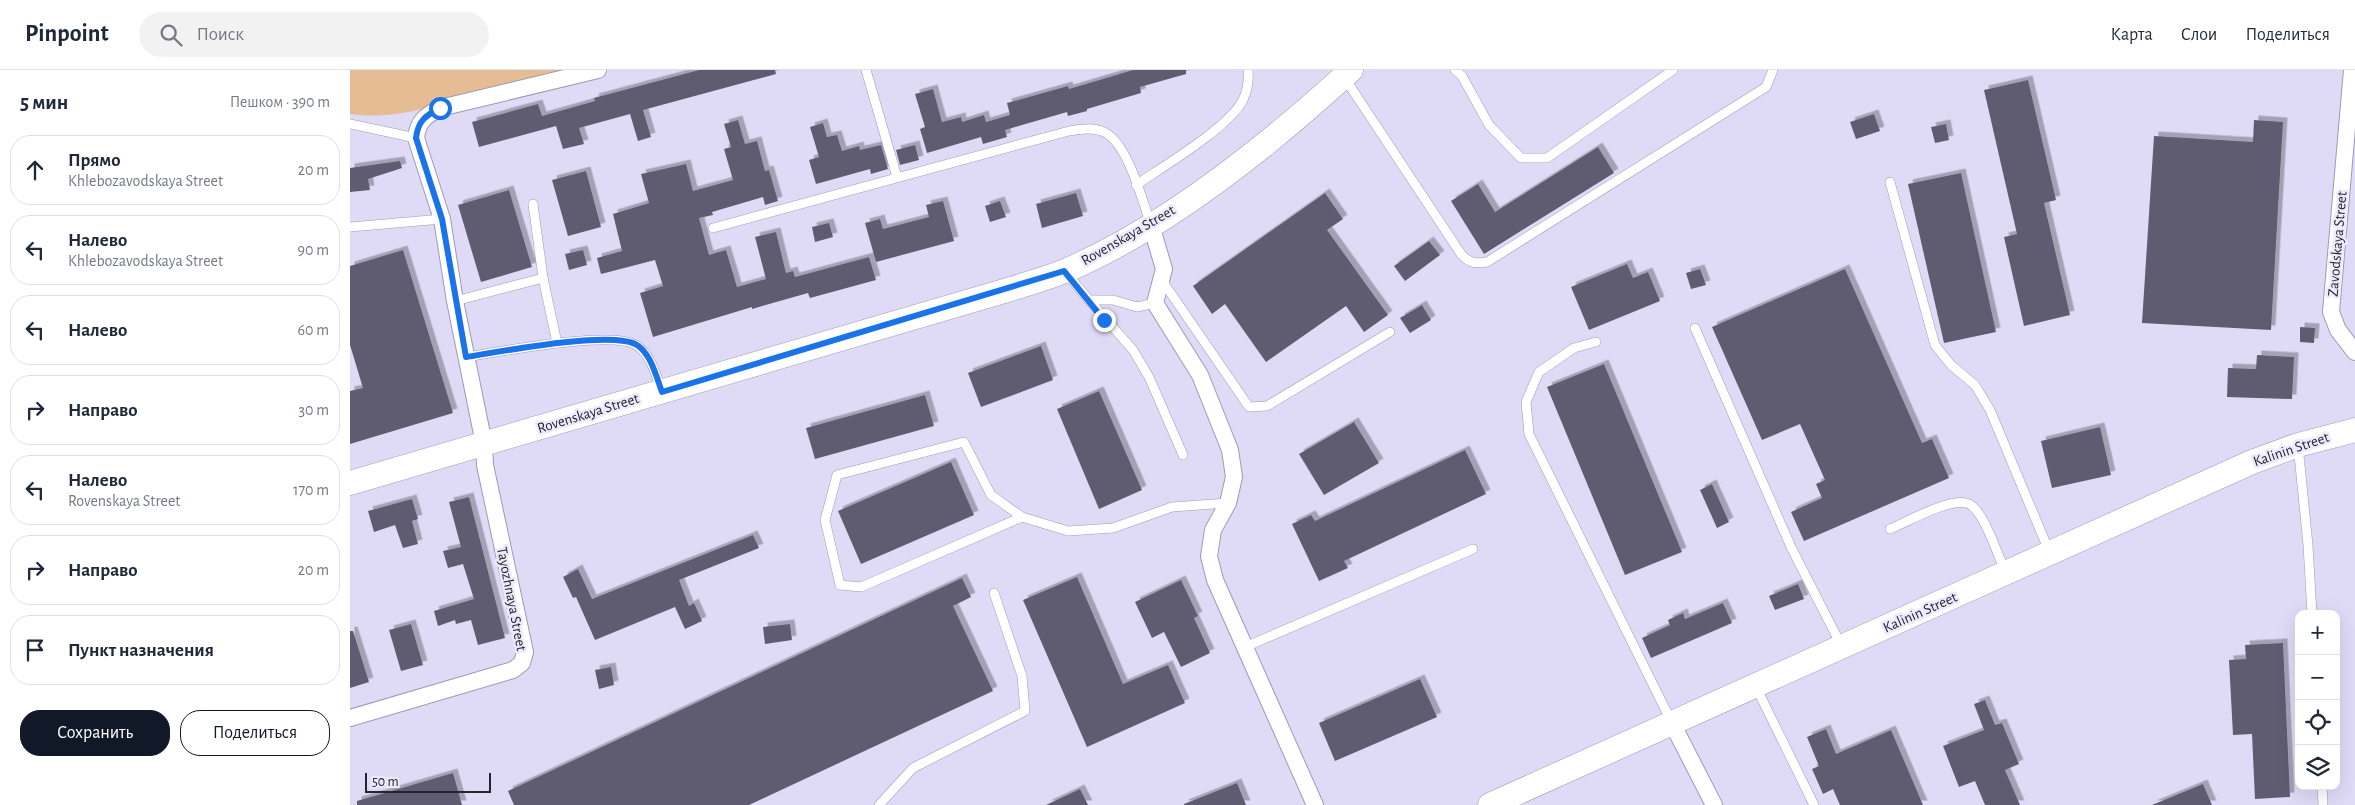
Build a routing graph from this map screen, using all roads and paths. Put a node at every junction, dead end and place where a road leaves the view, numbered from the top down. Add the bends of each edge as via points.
1 (598, 70) edge
2 (866, 70) edge
3 (1248, 70) edge
4 (1455, 70) edge
5 (1673, 70) edge
6 (1773, 70) edge
7 (2352, 70) edge
8 (1347, 73) edge
9 (350, 124) edge
10 (416, 138) junction
11 (897, 177) junction
12 (1890, 182) dead end
13 (1136, 185) junction
14 (533, 204) dead end
15 (442, 219) junction
16 (1151, 225) junction
17 (350, 227) edge
18 (712, 228) dead end
19 (1064, 271) junction
20 (543, 278) junction
21 (1161, 279) junction
22 (1089, 300) junction
23 (455, 301) junction
24 (1154, 303) junction
25 (1695, 328) dead end
26 (1390, 332) dead end
27 (1596, 342) dead end
28 (557, 343) junction
29 (2355, 352) edge
30 (466, 357) junction
31 (662, 392) junction
32 (2355, 430) edge
33 (484, 444) junction
34 (2298, 445) junction
35 (1182, 455) dead end
36 (350, 483) edge
37 (1228, 503) junction
38 (1022, 517) junction
39 (1890, 529) dead end
40 (1473, 549) dead end
41 (2050, 554) junction
42 (2006, 574) junction
43 (994, 593) dead end
44 (2312, 610) edge
45 (1245, 647) junction
46 (1842, 647) junction
47 (1756, 686) junction
48 (350, 718) edge
49 (1672, 723) junction
50 (2322, 790) edge
51 (879, 805) edge
52 (1315, 805) edge
53 (1490, 805) edge
54 (1714, 805) edge
55 (1814, 805) edge
56 (2323, 805) edge

1 - 10 street via 440,108 425,116 418,126
2 - 11 lane
3 - 13 lane via 1248,87 1230,117
4 - 5 lane via 1462,76 1489,125 1521,158 1548,158
6 - 8 lane via 1766,87 1487,262 1476,264 1461,254
7 - 29 street, Zavodskaya Street via 2331,312 2338,330
8 - 16 main road, Rovenskaya Street via 1240,164
9 - 10 lane
10 - 15 street, Tayozhnaya Street
11 - 13 lane via 1069,131 1092,129 1104,131 1121,148
11 - 18 lane
12 - 41 lane via 1935,345 1951,365 1975,385 1990,410
13 - 16 lane
14 - 20 lane
15 - 17 lane
15 - 23 street, Tayozhnaya Street
16 - 19 main road, Rovenskaya Street
16 - 21 street via 1164,269
19 - 22 lane
19 - 31 main road, Rovenskaya Street
20 - 23 lane
20 - 28 lane
21 - 24 street
21 - 26 lane via 1249,407 1267,406
22 - 24 lane via 1114,300 1137,307
22 - 35 lane via 1133,350 1149,377
23 - 30 street, Tayozhnaya Street
24 - 37 street via 1200,375 1230,450 1234,477
25 - 46 lane via 1791,547
27 - 49 lane via 1574,348 1539,372 1526,402 1529,434
28 - 30 lane
28 - 31 lane via 623,340 637,345 650,362
30 - 33 street, Tayozhnaya Street
31 - 33 main road, Rovenskaya Street
32 - 34 main road, Kalinin Street
33 - 36 main road, Rovenskaya Street
33 - 48 street, Tayozhnaya Street via 485,465 525,652 522,663 513,670
34 - 41 main road, Kalinin Street via 2252,462
34 - 44 lane
37 - 38 lane via 1172,507 1114,528 1068,532
37 - 45 street via 1213,530 1209,556 1215,580
38 - 38 lane via 991,495 964,442 837,475 825,520 840,585 861,587
39 - 42 lane via 1949,504 1970,504 1982,519
40 - 45 lane
41 - 42 main road, Kalinin Street
42 - 46 main road, Kalinin Street
43 - 51 lane via 1022,676 1025,711 913,768
45 - 52 street
46 - 47 main road, Kalinin Street
47 - 49 main road, Kalinin Street
47 - 55 lane
49 - 53 main road, Kalinin Street
49 - 54 street
50 - 56 lane

